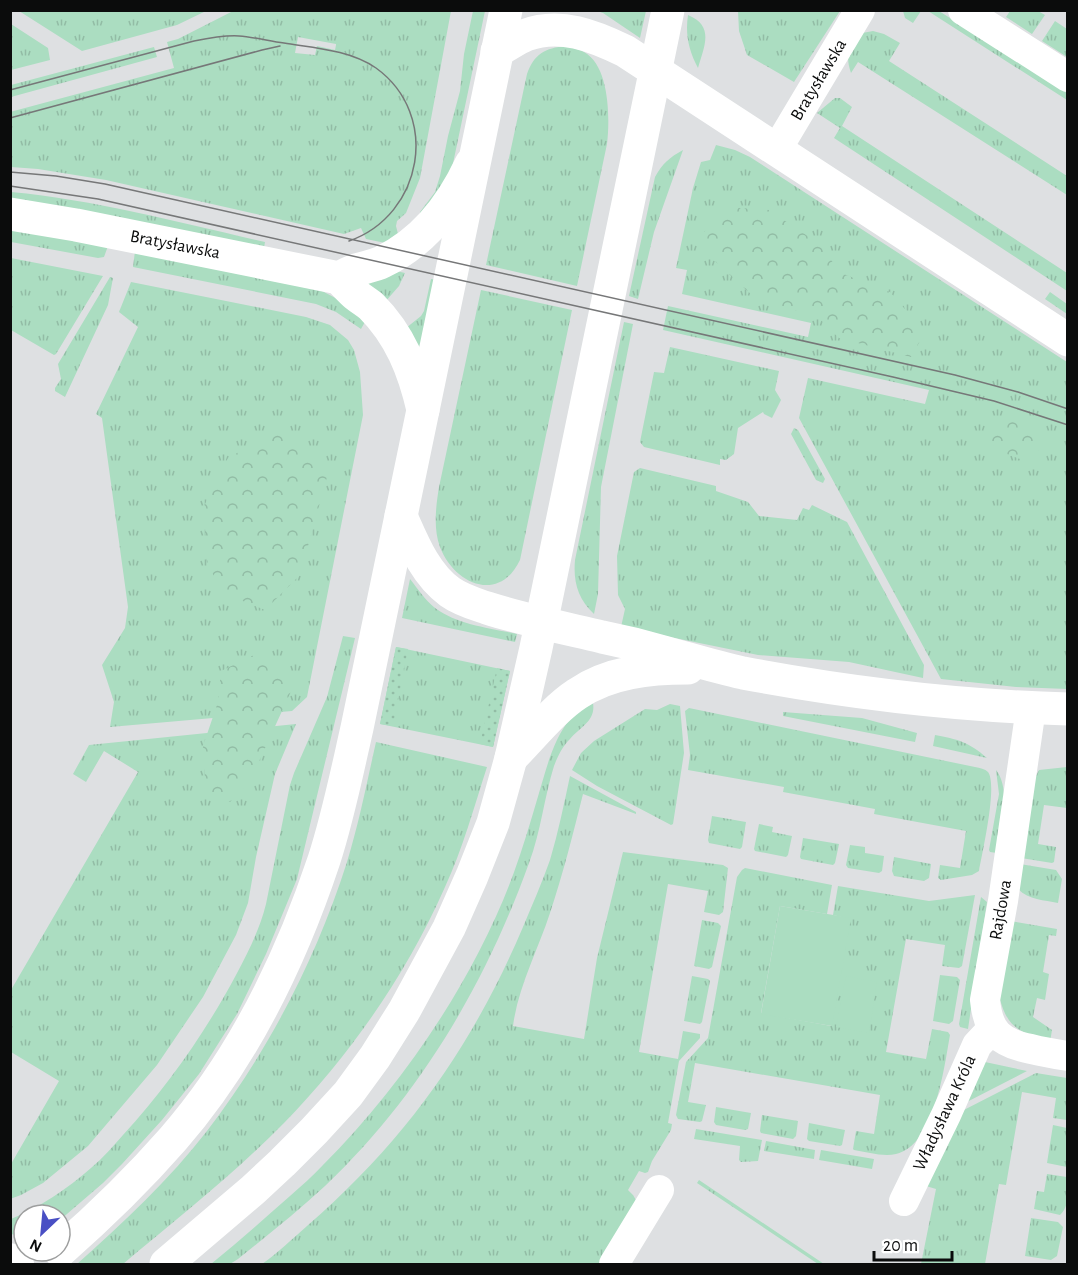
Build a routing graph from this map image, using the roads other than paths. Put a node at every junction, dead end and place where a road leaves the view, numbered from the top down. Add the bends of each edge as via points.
1 (506, 10) edge
2 (668, 10) edge
3 (860, 10) edge
4 (963, 10) edge
5 (497, 51) junction
6 (655, 70) junction
7 (1068, 77) edge
8 (777, 149) junction
9 (477, 152) junction
10 (10, 214) edge
11 (339, 278) junction
12 (1068, 340) edge
13 (423, 410) junction
14 (401, 516) junction
15 (541, 623) junction
16 (717, 667) junction
17 (1031, 708) junction
18 (1068, 709) edge
19 (512, 758) junction
20 (992, 1029) junction
21 (1068, 1056) edge
22 (659, 1190) dead end
23 (904, 1201) dead end
24 (72, 1240) edge
25 (10, 1258) edge
26 (19, 1264) edge
27 (166, 1264) edge
28 (614, 1264) edge

1 - 5 main road
2 - 6 main road
3 - 8 street, Bratysławska
4 - 7 street
5 - 6 main road via 527,35 566,30 604,41
5 - 9 main road
6 - 8 main road
6 - 15 main road
8 - 12 main road
9 - 11 main road via 456,194 423,233 393,257
9 - 13 main road
10 - 11 main road, Bratysławska
11 - 13 main road via 369,304 395,336 412,370
13 - 14 main road
14 - 15 main road via 424,563 451,592 470,602
14 - 24 main road via 339,806 306,911 278,976 203,1101 114,1202
15 - 16 main road
15 - 19 main road
16 - 17 main road via 844,689
16 - 19 main road via 639,671 598,683 563,705
17 - 18 main road
17 - 20 street, Rajdowa via 985,1000
19 - 27 main road via 493,822 449,928 375,1057 348,1094 282,1163
20 - 21 street via 1019,1047
20 - 23 street, Władysława Króla via 977,1045
22 - 28 street
25 - 26 street

